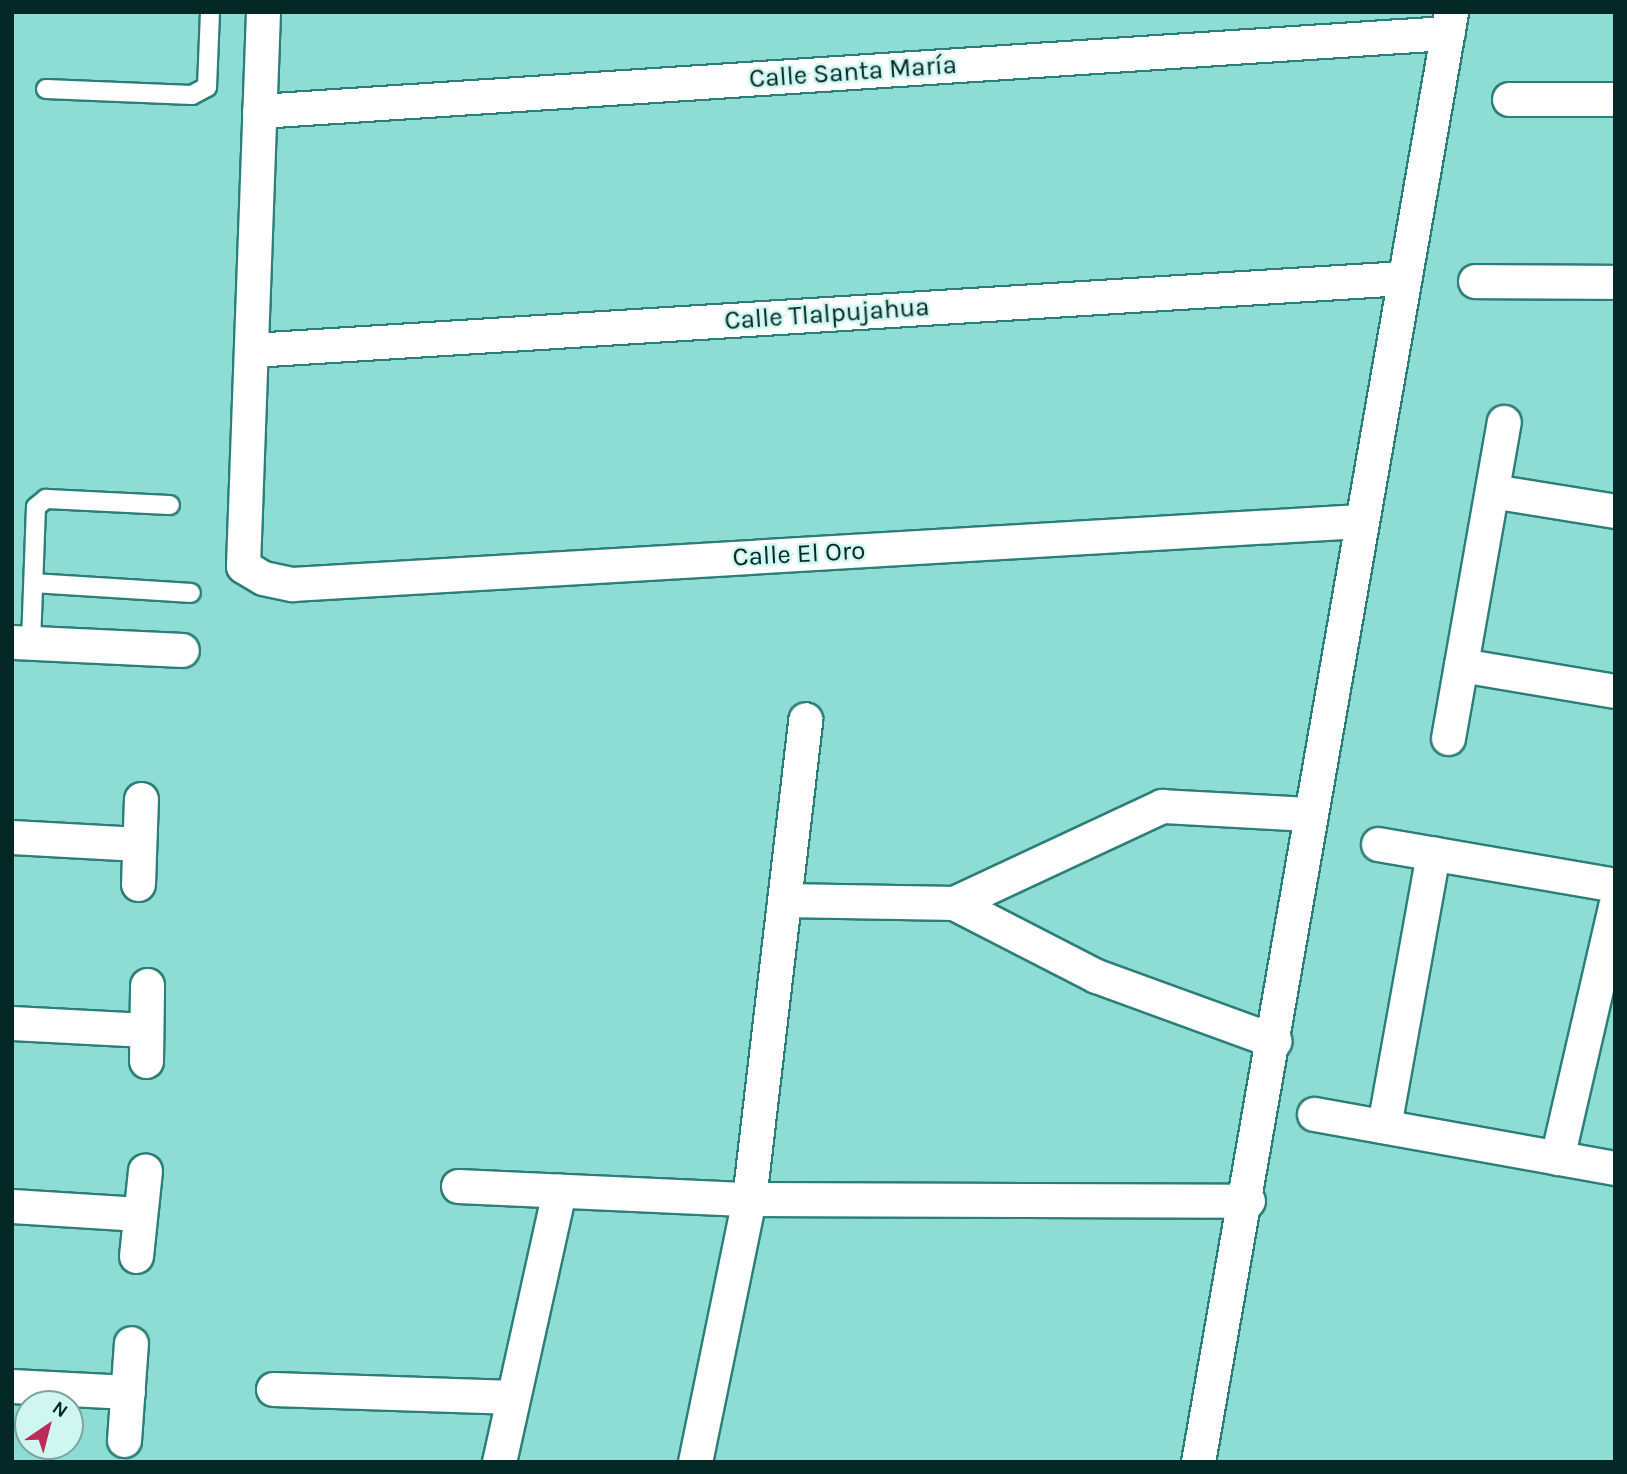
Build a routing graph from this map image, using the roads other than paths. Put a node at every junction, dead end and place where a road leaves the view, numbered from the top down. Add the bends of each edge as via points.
1 (210, 12) edge
2 (262, 12) edge
3 (1449, 23) edge
4 (46, 89) dead end
5 (1510, 99) dead end
6 (1615, 99) edge
7 (259, 111) junction
8 (1402, 278) junction
9 (1475, 281) dead end
10 (1615, 282) edge
11 (253, 350) junction
12 (1504, 422) dead end
13 (1492, 491) junction
14 (170, 505) dead end
15 (1615, 511) edge
16 (1360, 521) junction
17 (34, 583) junction
18 (191, 593) dead end
19 (22, 643) edge
20 (182, 650) dead end
21 (1461, 665) junction
22 (1615, 691) edge
23 (805, 719) dead end
24 (1448, 738) dead end
25 (141, 799) dead end
26 (1311, 814) junction
27 (12, 837) edge
28 (139, 844) junction
29 (1378, 844) dead end
30 (1433, 853) junction
31 (138, 884) dead end
32 (1615, 885) edge
33 (784, 900) junction
34 (954, 903) junction
35 (1615, 906) edge
36 (147, 985) dead end
37 (12, 1023) edge
38 (1275, 1041) junction
39 (1314, 1114) dead end
40 (1384, 1126) junction
41 (1557, 1157) junction
42 (1615, 1168) edge
43 (145, 1170) dead end
44 (458, 1186) dead end
45 (559, 1191) junction
46 (749, 1199) junction
47 (1248, 1201) junction
48 (12, 1206) edge
49 (140, 1213) junction
50 (136, 1256) dead end
51 (131, 1343) dead end
52 (12, 1386) edge
53 (272, 1389) dead end
54 (128, 1392) junction
55 (512, 1397) junction
56 (124, 1440) dead end
57 (499, 1462) edge
58 (695, 1462) edge
59 (1198, 1462) edge

1 - 4 lane via 206,87 192,95
2 - 7 street
3 - 7 street, Calle Santa María
3 - 8 street
5 - 6 street
7 - 11 street
8 - 11 street, Calle Tlalpujahua
8 - 16 street
9 - 10 street
11 - 16 street, Calle El Oro via 243,566 262,578 292,584
12 - 13 street
13 - 15 street
13 - 21 street
14 - 17 lane via 46,499 36,507
16 - 26 street
17 - 18 lane
17 - 19 lane
19 - 20 street
21 - 22 street
21 - 24 street
23 - 33 street
25 - 28 street
26 - 34 street via 1162,806
26 - 38 street
27 - 28 street
28 - 31 street
29 - 30 street
30 - 32 street
30 - 40 street
33 - 34 street
33 - 46 street
34 - 38 street via 1096,976
35 - 41 street
36 - 37 street via 146,1046
38 - 47 street
39 - 40 street
40 - 41 street
41 - 42 street
43 - 49 street
44 - 45 street
45 - 46 street
45 - 55 street
46 - 47 street
46 - 58 street
47 - 59 street
48 - 49 street
49 - 50 street
51 - 54 street
52 - 54 street
53 - 55 street
54 - 56 street
55 - 57 street

